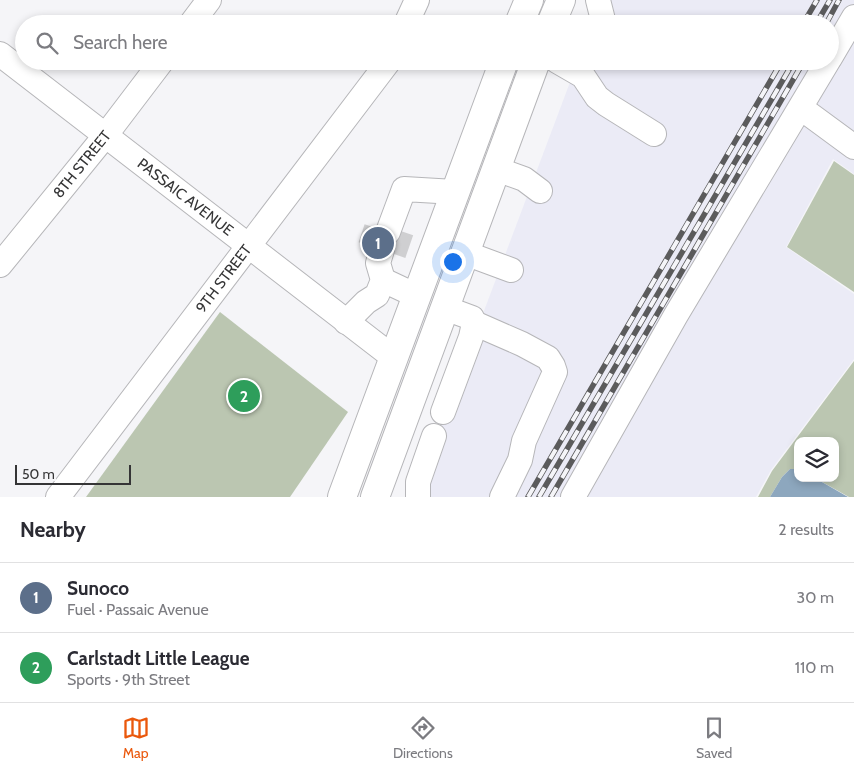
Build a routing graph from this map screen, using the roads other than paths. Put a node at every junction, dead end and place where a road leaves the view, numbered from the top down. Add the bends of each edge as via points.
1 (209, 0) edge
2 (417, 0) edge
3 (529, 0) edge
4 (561, 0) edge
5 (598, 0) edge
6 (198, 15) edge
7 (410, 15) edge
8 (523, 15) edge
9 (555, 15) edge
10 (602, 15) edge
11 (854, 17) edge
12 (839, 43) edge
13 (0, 54) edge
14 (15, 66) edge
15 (20, 70) edge
16 (155, 70) edge
17 (382, 70) edge
18 (501, 70) edge
19 (533, 70) edge
20 (578, 70) edge
21 (823, 70) edge
22 (801, 108) junction
23 (654, 134) dead end
24 (105, 136) junction
25 (854, 147) edge
26 (496, 169) junction
27 (540, 191) dead end
28 (455, 192) junction
29 (386, 243) junction
30 (247, 246) junction
31 (465, 253) junction
32 (0, 265) edge
33 (512, 270) dead end
34 (417, 296) junction
35 (445, 308) junction
36 (346, 322) junction
37 (474, 323) junction
38 (394, 358) junction
39 (443, 412) dead end
40 (434, 436) dead end
41 (58, 497) edge
42 (342, 497) edge
43 (375, 497) edge
44 (418, 497) edge
45 (502, 497) edge
46 (573, 497) edge

1 - 6 street
2 - 7 street
3 - 8 highway
4 - 9 highway
5 - 10 street
11 - 12 street
13 - 14 street, PASSAIC AVENUE
15 - 24 street, PASSAIC AVENUE
16 - 24 street, 8TH STREET
17 - 30 street, 9TH STREET
18 - 28 highway
19 - 26 highway
20 - 23 street via 597,98
21 - 22 street
22 - 25 street
22 - 46 street via 676,315
24 - 30 street, PASSAIC AVENUE
24 - 32 street, 8TH STREET
26 - 27 street via 524,179
26 - 31 highway
28 - 29 street via 404,189
28 - 34 highway
29 - 34 street
29 - 36 street via 377,295
30 - 36 street, PASSAIC AVENUE
30 - 41 street, 9TH STREET
31 - 33 street
31 - 35 highway
34 - 38 highway
35 - 37 street via 472,318
35 - 43 highway
36 - 38 street, PASSAIC AVENUE
37 - 39 street
37 - 45 street via 548,358 554,372
38 - 42 highway
40 - 44 street via 418,482

